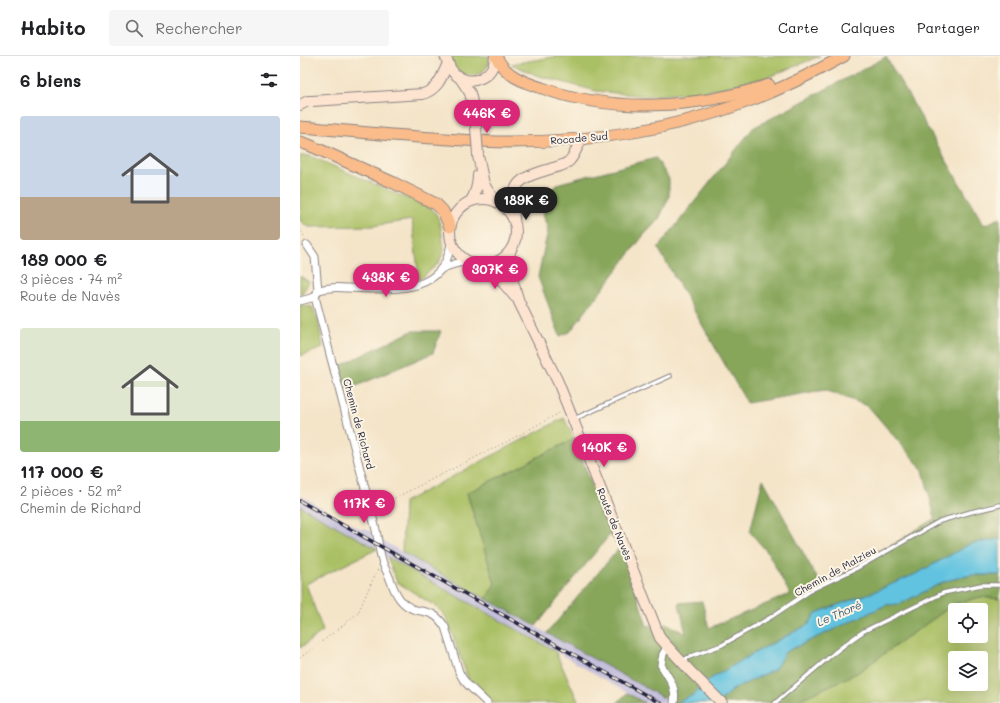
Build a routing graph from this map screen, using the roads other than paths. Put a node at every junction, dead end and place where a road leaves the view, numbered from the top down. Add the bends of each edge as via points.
1 (495, 56) edge
2 (838, 56) edge
3 (844, 56) edge
4 (447, 58) edge
5 (460, 78) junction
6 (483, 78) junction
7 (300, 105) edge
8 (474, 114) junction
9 (300, 127) edge
10 (583, 139) junction
11 (300, 142) edge
12 (478, 155) junction
13 (471, 201) junction
14 (496, 202) junction
15 (514, 221) junction
16 (450, 227) junction
17 (451, 242) junction
18 (307, 245) road end
19 (510, 252) junction
20 (467, 262) junction
21 (485, 266) junction
22 (441, 269) junction
23 (316, 294) junction
24 (300, 301) edge
25 (519, 302) junction
26 (670, 376) dead end
27 (573, 419) junction
28 (1000, 505) edge
29 (1000, 585) edge
30 (668, 646) junction
31 (682, 662) junction
32 (487, 703) edge
33 (674, 703) edge
34 (722, 703) edge
35 (775, 703) edge

1 - 2 main road via 508,73 549,91 597,102 645,105 728,97 748,92
1 - 6 main road via 492,67
3 - 10 main road, Rocade Sud via 790,83 730,108 651,129
4 - 5 main road via 450,69
4 - 7 main road via 438,84 423,94 308,101
5 - 6 main road via 472,81
5 - 8 main road via 470,93
6 - 8 main road via 477,88
8 - 12 main road, bridge
9 - 10 main road, Rocade Sud via 502,142
10 - 15 main road, Route de Navès via 573,157 566,163 528,176 516,186 513,197
11 - 16 main road via 436,204 443,211
12 - 13 main road via 478,186
12 - 14 main road via 484,184
13 - 14 main road via 488,199
13 - 16 main road via 457,211
14 - 15 main road via 504,206
15 - 19 main road, Route de Navès via 516,237
16 - 17 main road
17 - 20 main road via 454,250
17 - 22 street via 448,257
18 - 23 street, Chemin de Richard via 314,257
19 - 21 main road via 503,259
19 - 25 main road, Route de Navès via 510,272
20 - 21 main road, Route de Navès
20 - 22 street
21 - 25 main road, Route de Navès
22 - 23 street via 416,286 376,289 330,288
23 - 24 street
23 - 32 street, Chemin de Richard via 382,561 403,602 412,609 438,617 445,627 459,672 468,685
25 - 27 main road, Route de Navès
26 - 27 lane
27 - 30 main road, Route de Navès via 660,638
28 - 31 lane, Chemin de Malzieu via 940,521 857,568 813,589 771,618 722,645
29 - 35 lane via 981,585 943,592 864,631 834,652
30 - 31 main road, Route de Navès
30 - 33 street via 663,654 661,666 674,686
31 - 34 main road, Route de Navès

